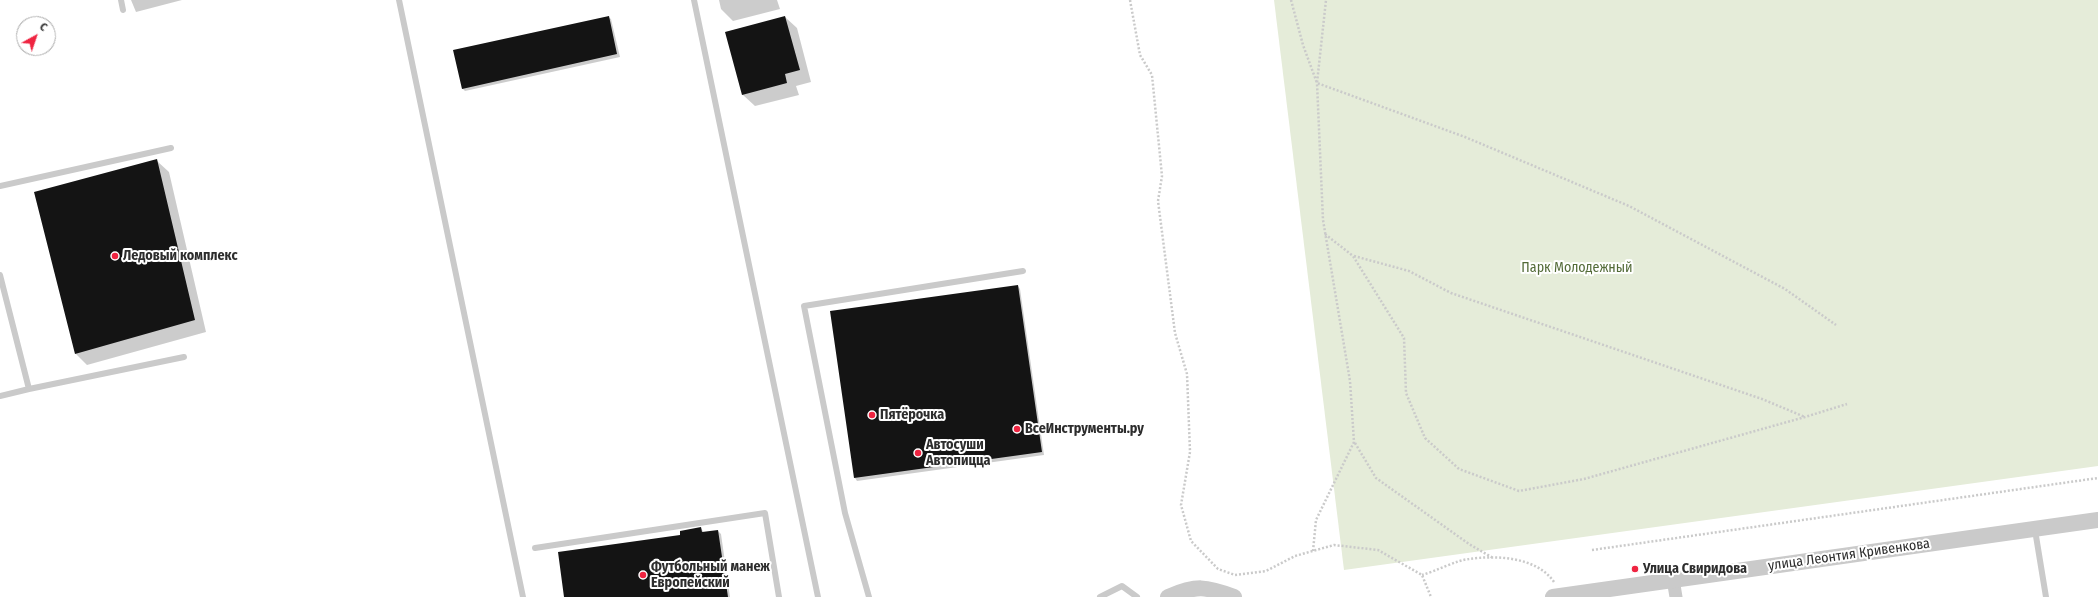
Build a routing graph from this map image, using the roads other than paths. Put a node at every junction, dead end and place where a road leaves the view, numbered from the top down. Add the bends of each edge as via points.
1 (121, 0) edge
2 (399, 0) edge
3 (694, 0) edge
4 (123, 10) dead end
5 (171, 148) dead end
6 (0, 186) edge
7 (1023, 270) dead end
8 (0, 275) edge
9 (184, 357) dead end
10 (29, 389) junction
11 (0, 396) edge
12 (2098, 520) edge
13 (2034, 529) junction
14 (535, 548) dead end
15 (1673, 580) junction
16 (1558, 596) edge
17 (524, 597) edge
18 (779, 597) edge
19 (818, 597) edge
20 (868, 597) edge
21 (1100, 597) edge
22 (1137, 597) edge
23 (1168, 597) edge
24 (1234, 597) edge
25 (1676, 597) edge
26 (2046, 597) edge

1 - 4 lane
2 - 17 lane
3 - 19 lane
5 - 6 lane
7 - 20 lane via 804,306 845,513
8 - 10 lane
9 - 10 lane
10 - 11 lane
12 - 13 street, улица Леонтия Кривенкова
13 - 15 street, улица Леонтия Кривенкова
13 - 26 lane
14 - 18 lane via 765,513
15 - 16 street, улица Леонтия Кривенкова
15 - 25 street
21 - 22 lane via 1122,586
23 - 24 street via 1187,589 1212,588

